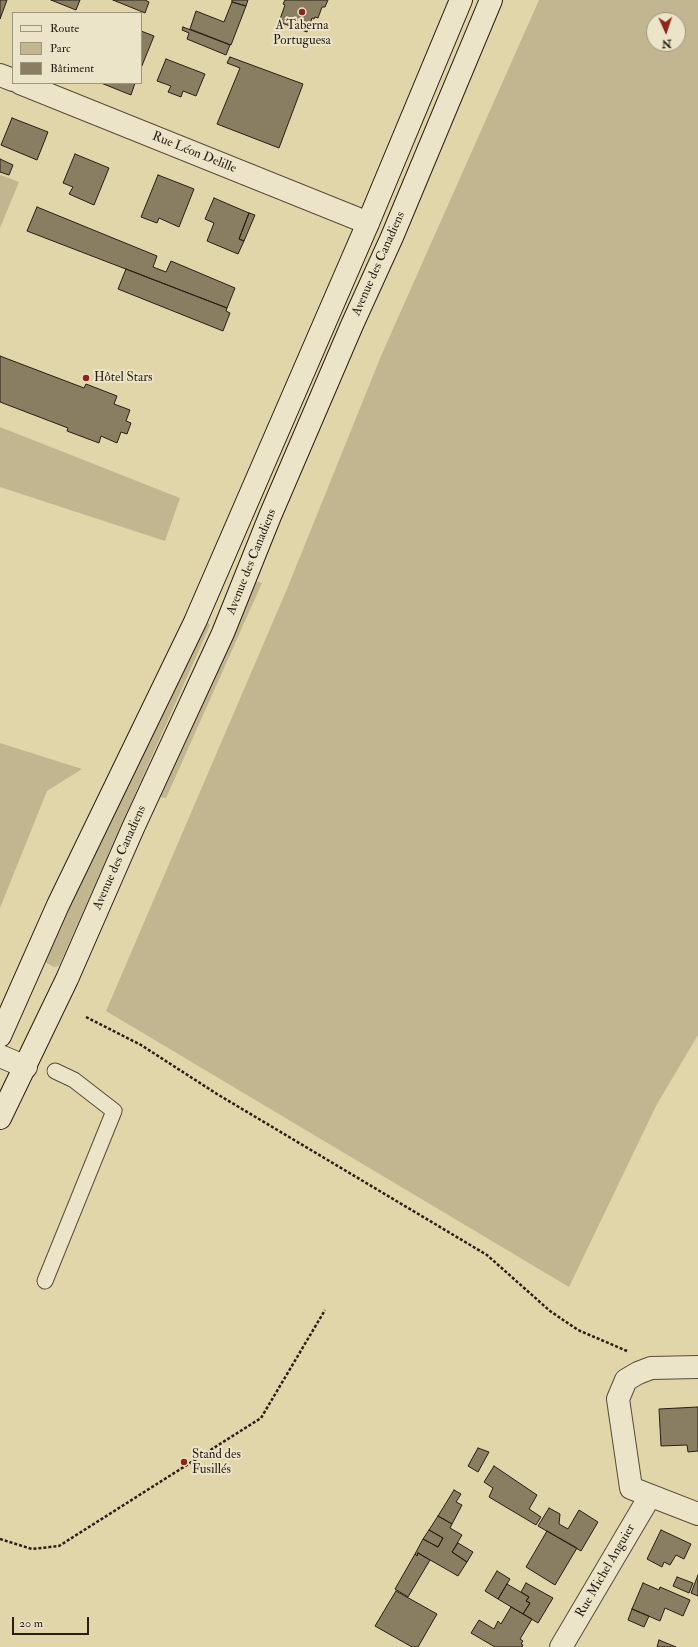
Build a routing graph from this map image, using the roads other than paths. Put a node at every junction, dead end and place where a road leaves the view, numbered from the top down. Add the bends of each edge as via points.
1 (461, 0) edge
2 (491, 0) edge
3 (0, 75) edge
4 (12, 80) edge
5 (22, 84) edge
6 (368, 223) junction
7 (0, 1036) edge
8 (0, 1056) edge
9 (26, 1066) junction
10 (55, 1071) dead end
11 (0, 1118) edge
12 (45, 1281) dead end
13 (698, 1366) edge
14 (640, 1492) junction
15 (698, 1514) edge
16 (561, 1647) edge

1 - 6 main road, Avenue des Canadiens
2 - 9 main road, Avenue des Canadiens via 392,237 261,537 223,633
3 - 4 main road
5 - 6 main road, Rue Léon Delille
6 - 7 main road, Avenue des Canadiens via 195,622 58,906
8 - 9 main road
9 - 11 main road, Avenue des Canadiens
10 - 12 lane via 74,1080 114,1111
13 - 14 main road via 651,1368 626,1380 618,1399
14 - 15 main road
14 - 16 main road, Rue Michel Anguier

